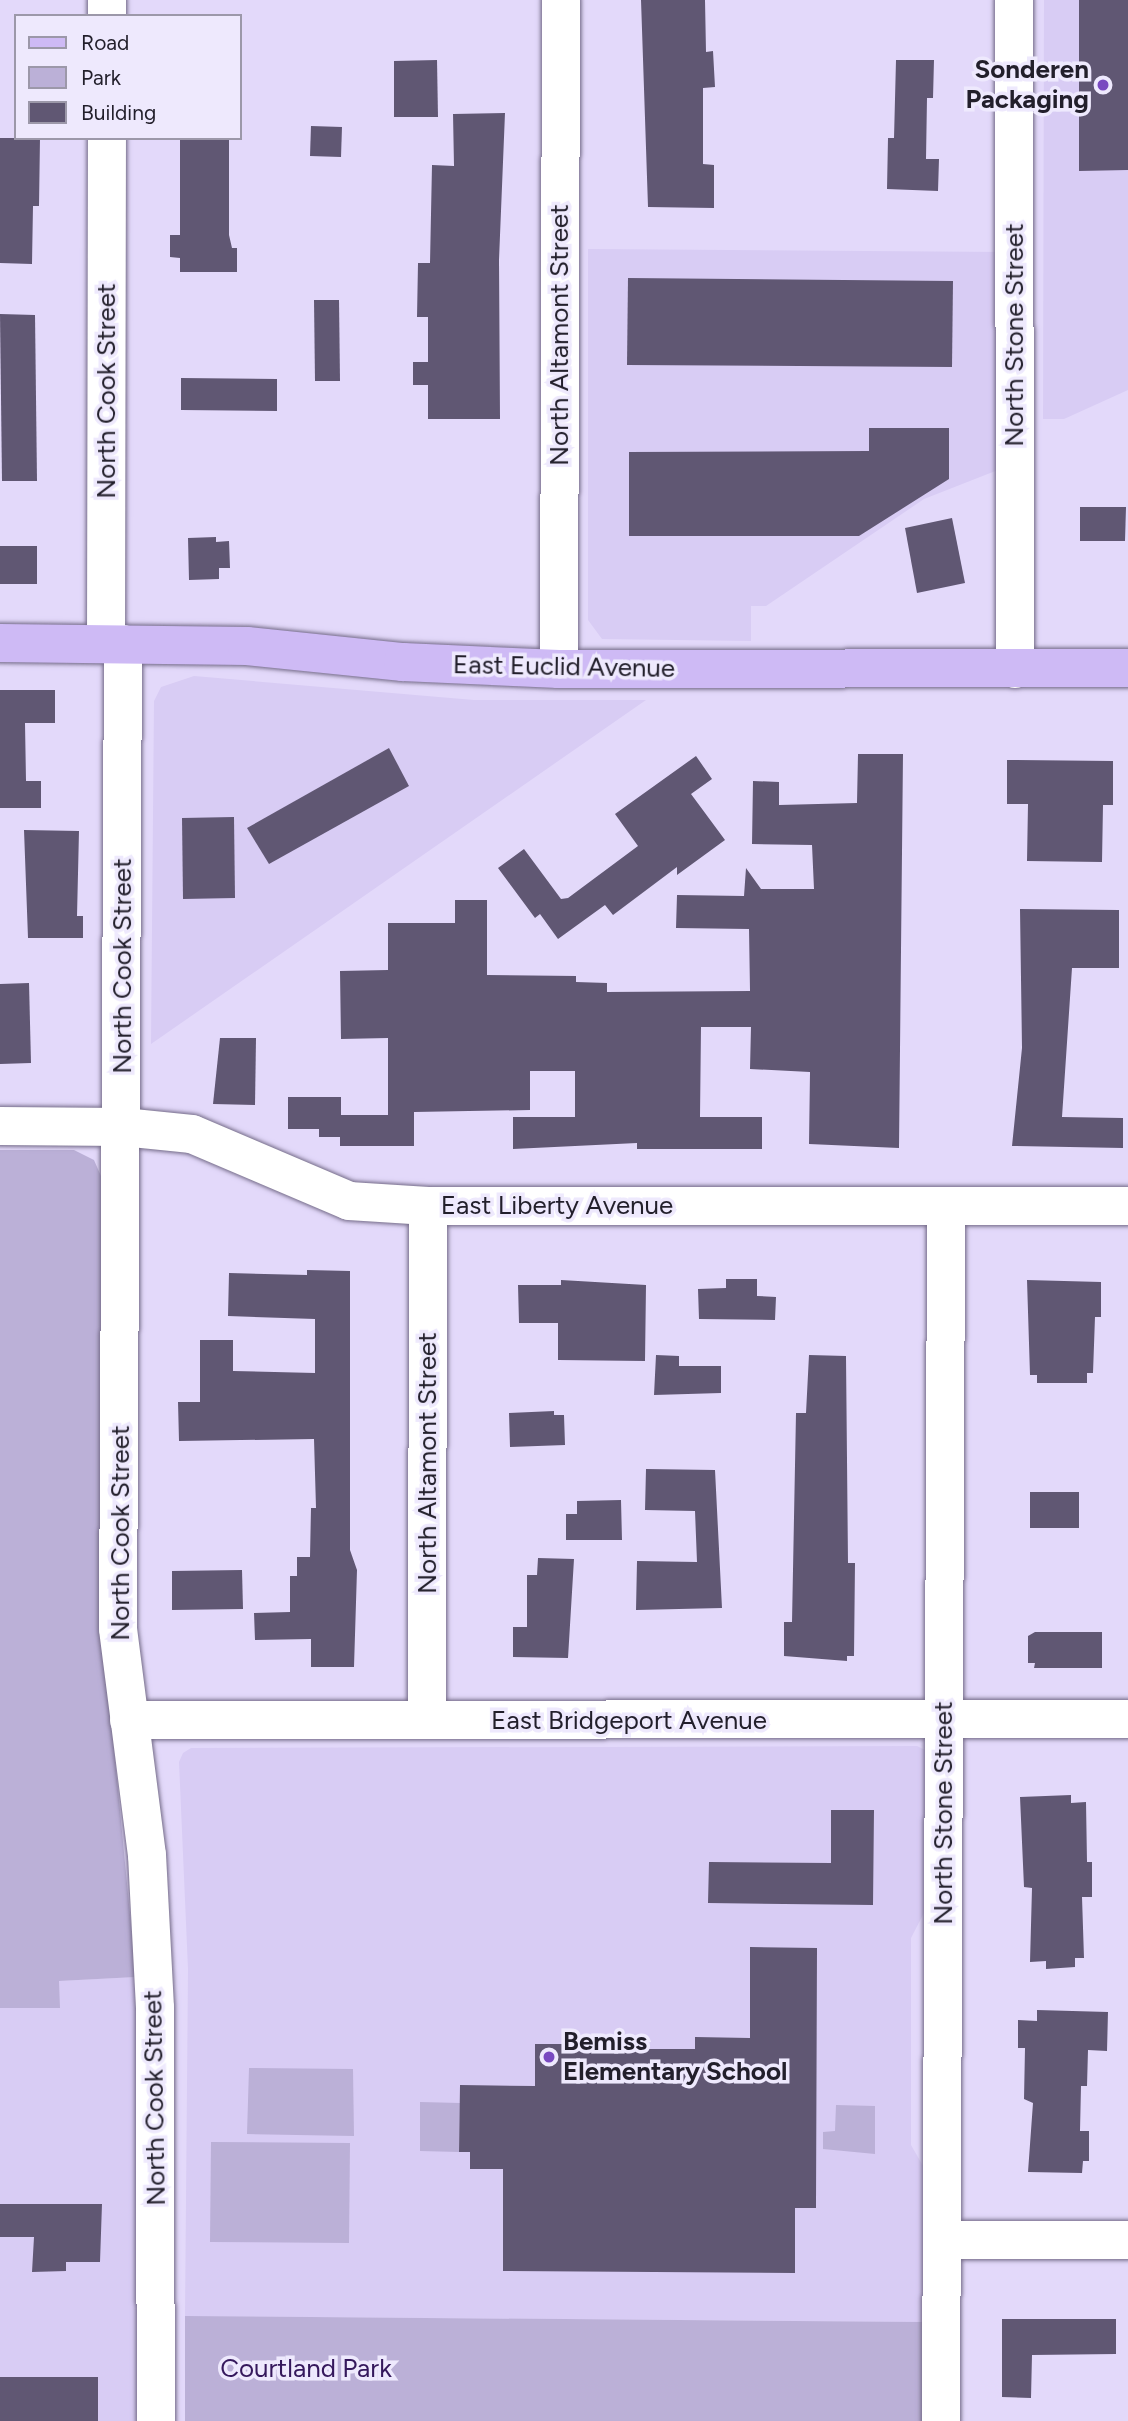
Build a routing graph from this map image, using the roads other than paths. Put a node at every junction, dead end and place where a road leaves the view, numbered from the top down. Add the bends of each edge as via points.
1 (561, 0) edge
2 (1014, 0) edge
3 (107, 140) edge
4 (0, 643) edge
5 (114, 644) junction
6 (1128, 668) edge
7 (559, 669) junction
8 (1015, 669) junction
9 (0, 1126) edge
10 (123, 1127) junction
11 (428, 1206) junction
12 (946, 1206) junction
13 (1128, 1206) edge
14 (1128, 1719) edge
15 (130, 1720) junction
16 (427, 1720) junction
17 (944, 1721) junction
18 (943, 2240) junction
19 (1128, 2240) edge
20 (156, 2421) edge
21 (941, 2421) edge

1 - 7 street, North Altamont Street
2 - 8 street, North Stone Street
3 - 5 street, North Cook Street
4 - 5 main road, East Euclid Avenue
5 - 7 main road, East Euclid Avenue via 247,646 403,662
5 - 10 street, North Cook Street
6 - 8 main road, East Euclid Avenue
7 - 8 main road, East Euclid Avenue
9 - 10 street, East Liberty Avenue
10 - 11 street, East Liberty Avenue via 192,1134 349,1201
10 - 15 street, North Cook Street via 118,1629
11 - 12 street, East Liberty Avenue
11 - 16 street, North Altamont Street
12 - 13 street, East Liberty Avenue
12 - 17 street, North Stone Street
14 - 17 street, East Bridgeport Avenue
15 - 16 street, East Bridgeport Avenue
15 - 20 street, North Cook Street via 147,1855 155,2008
16 - 17 street, East Bridgeport Avenue
17 - 18 street, North Stone Street
18 - 19 street
18 - 21 street, North Stone Street

